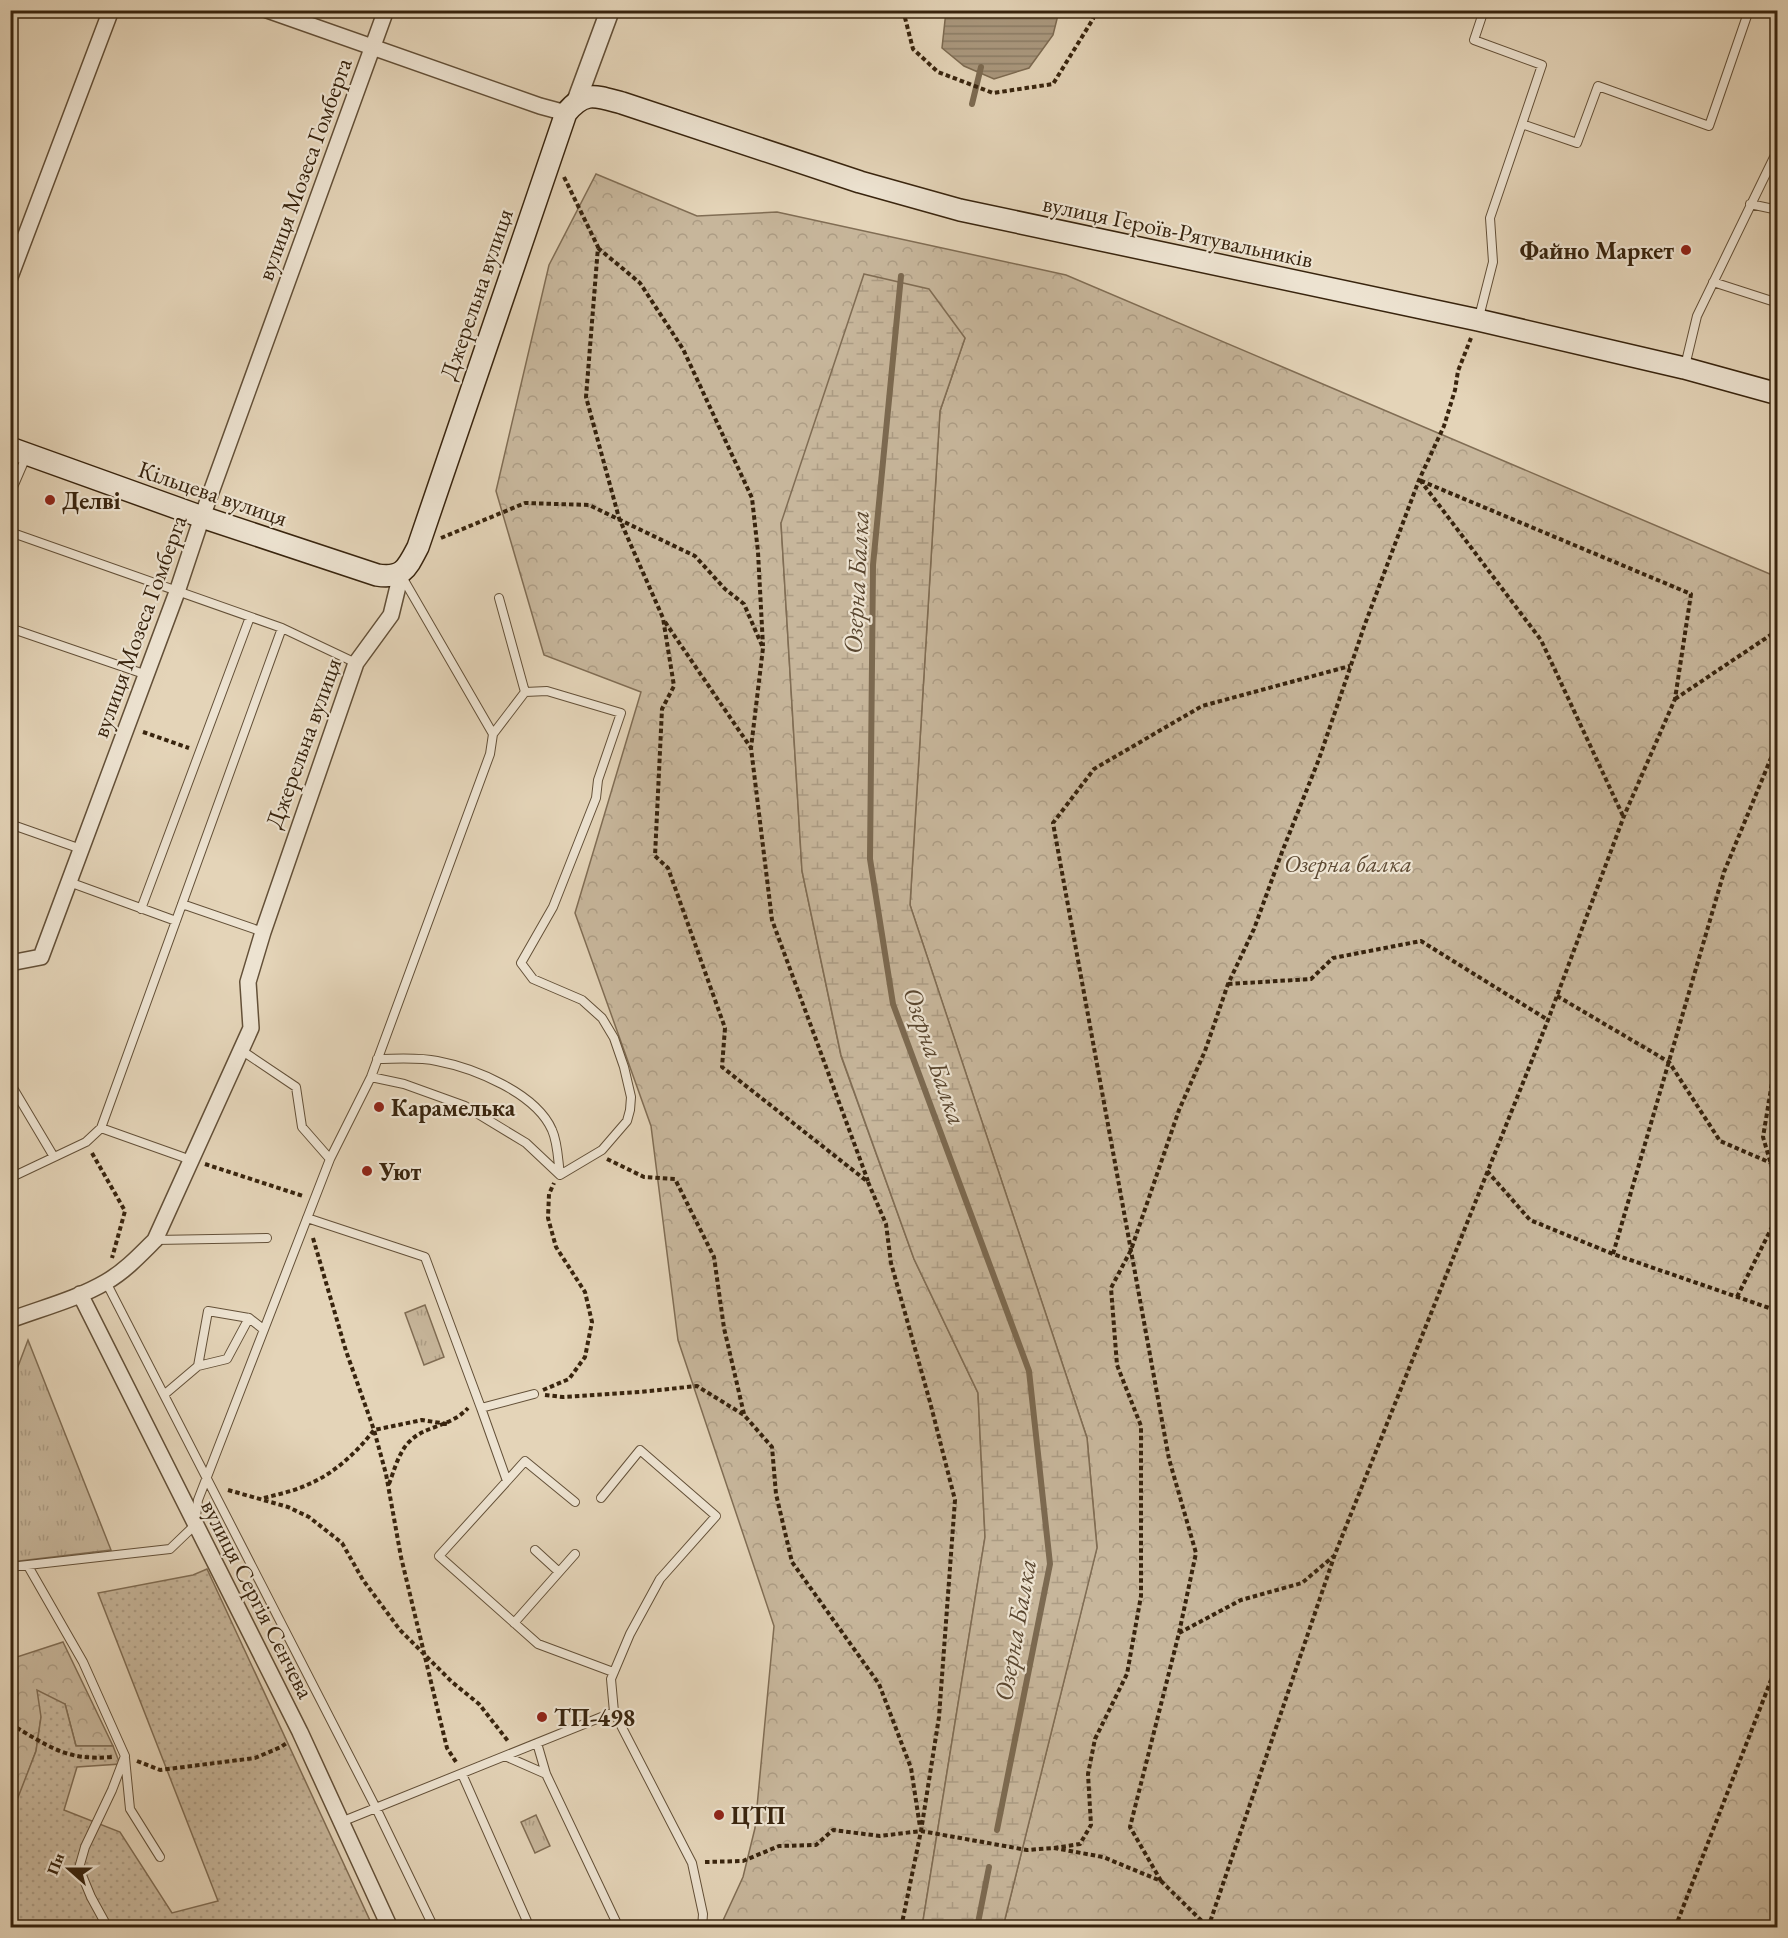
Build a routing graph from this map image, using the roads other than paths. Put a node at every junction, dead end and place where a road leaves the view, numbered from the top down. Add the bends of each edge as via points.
1 (111, 10) edge
2 (267, 10) edge
3 (386, 10) edge
4 (610, 10) edge
5 (1484, 10) edge
6 (1749, 10) edge
7 (372, 47) junction
8 (571, 107) junction
9 (1522, 124) junction
10 (1778, 149) edge
11 (1750, 204) junction
12 (1778, 210) edge
13 (10, 277) edge
14 (1713, 282) junction
15 (1778, 303) edge
16 (1478, 320) junction
17 (1684, 368) junction
18 (1778, 394) edge
19 (19, 451) edge
20 (11, 494) edge
21 (202, 517) junction
22 (10, 532) edge
23 (401, 573) junction
24 (177, 592) junction
25 (499, 598) dead end
26 (250, 617) junction
27 (10, 628) edge
28 (282, 628) junction
29 (356, 663) junction
30 (147, 675) junction
31 (525, 692) junction
32 (494, 734) junction
33 (10, 824) edge
34 (81, 849) junction
35 (69, 882) junction
36 (182, 904) junction
37 (141, 909) junction
38 (176, 921) junction
39 (263, 932) junction
40 (10, 963) edge
41 (241, 1050) junction
42 (377, 1059) junction
43 (371, 1077) junction
44 (10, 1083) edge
45 (101, 1128) junction
46 (54, 1157) junction
47 (330, 1159) junction
48 (193, 1160) junction
49 (560, 1175) junction
50 (10, 1178) edge
51 (307, 1218) junction
52 (267, 1238) dead end
53 (155, 1240) junction
54 (106, 1282) junction
55 (80, 1294) junction
56 (249, 1318) junction
57 (10, 1320) edge
58 (263, 1329) junction
59 (198, 1366) junction
60 (165, 1394) junction
61 (534, 1394) road end
62 (481, 1408) junction
63 (206, 1479) junction
64 (507, 1481) junction
65 (600, 1498) dead end
66 (575, 1502) dead end
67 (195, 1526) junction
68 (535, 1550) dead end
69 (575, 1554) dead end
70 (28, 1566) junction
71 (10, 1567) edge
72 (559, 1572) junction
73 (514, 1623) junction
74 (613, 1672) junction
75 (614, 1712) junction
76 (537, 1743) junction
77 (125, 1756) junction
78 (505, 1756) junction
79 (462, 1774) junction
80 (546, 1774) junction
81 (376, 1808) junction
82 (341, 1822) junction
83 (160, 1857) dead end
84 (108, 1928) edge
85 (390, 1928) edge
86 (434, 1928) edge
87 (530, 1928) edge
88 (619, 1928) edge
89 (702, 1928) edge

1 - 13 street
2 - 7 street
3 - 7 street, вулиця Мозеса Гомберга
4 - 8 street, Джерельна вулиця
5 - 9 lane via 1474,39 1542,65
6 - 9 lane via 1709,126 1598,86 1577,143
7 - 8 street via 540,106
7 - 21 street, вулиця Мозеса Гомберга
8 - 16 main road, вулиця Героїв-Рятувальників via 593,96 960,210
8 - 23 main road, Джерельна вулиця via 551,152 418,547
9 - 16 lane via 1490,218 1493,262
10 - 11 lane
11 - 12 lane
11 - 14 lane
14 - 15 lane
14 - 17 lane via 1697,316
16 - 17 main road, вулиця Героїв-Рятувальників
17 - 18 main road, вулиця Героїв-Рятувальників
19 - 20 lane
19 - 21 main road, Кільцева вулиця
21 - 23 main road, Кільцева вулиця via 377,575 390,577
21 - 24 street, вулиця Мозеса Гомберга
22 - 24 lane
23 - 29 street, Джерельна вулиця via 392,615
23 - 32 lane
24 - 26 lane
24 - 30 street, вулиця Мозеса Гомберга
25 - 31 lane
26 - 28 lane
26 - 37 lane
27 - 30 lane
28 - 29 lane
28 - 36 lane
29 - 39 street, Джерельна вулиця
30 - 34 street, вулиця Мозеса Гомберга
31 - 32 lane
31 - 49 lane via 547,691 621,712 598,780 596,798 553,907 520,963 533,979 582,1000 602,1018 614,1038 631,1097 627,1121 602,1150
32 - 42 lane via 490,754
33 - 34 lane
34 - 35 street, вулиця Мозеса Гомберга
35 - 37 lane
35 - 40 street, вулиця Мозеса Гомберга via 41,957
36 - 38 lane
36 - 39 lane
37 - 38 lane
38 - 45 lane
39 - 41 street, Джерельна вулиця via 248,982 251,1028
41 - 47 lane via 296,1087 302,1127
41 - 48 street, Джерельна вулиця
42 - 43 lane
42 - 49 lane via 435,1060 479,1073 516,1092 541,1111 553,1131
43 - 47 lane
43 - 49 lane via 404,1084 465,1106 526,1143
44 - 46 lane
45 - 46 lane via 86,1142
45 - 48 lane
46 - 50 lane
47 - 51 lane
48 - 53 street, Джерельна вулиця
51 - 58 lane
51 - 62 lane via 425,1257
52 - 53 lane
53 - 54 street, Джерельна вулиця
54 - 55 street, Джерельна вулиця
54 - 60 lane
55 - 57 street, Джерельна вулиця
55 - 67 street, вулиця Сергія Сєнчева
56 - 58 lane
56 - 59 lane via 227,1359
56 - 59 lane via 208,1311
58 - 63 lane
59 - 60 lane
60 - 63 lane
61 - 62 lane
62 - 64 lane
63 - 67 lane via 198,1500
63 - 81 lane
64 - 66 lane via 525,1461
64 - 73 lane via 439,1556
65 - 74 lane via 640,1450 716,1516 660,1579
67 - 70 lane via 170,1549
67 - 82 street, вулиця Сергія Сєнчева via 300,1732
68 - 72 lane
69 - 72 lane
70 - 71 lane
70 - 77 lane via 84,1662
72 - 73 lane
73 - 74 lane via 538,1644
74 - 75 lane
75 - 76 lane
75 - 89 lane via 692,1863 703,1914
76 - 78 lane
76 - 80 lane
77 - 83 lane via 130,1809
77 - 84 lane via 79,1868
78 - 79 lane
78 - 80 lane
79 - 81 lane
79 - 87 lane
80 - 88 lane
81 - 82 lane
81 - 86 lane
82 - 85 street, вулиця Сергія Сєнчева

